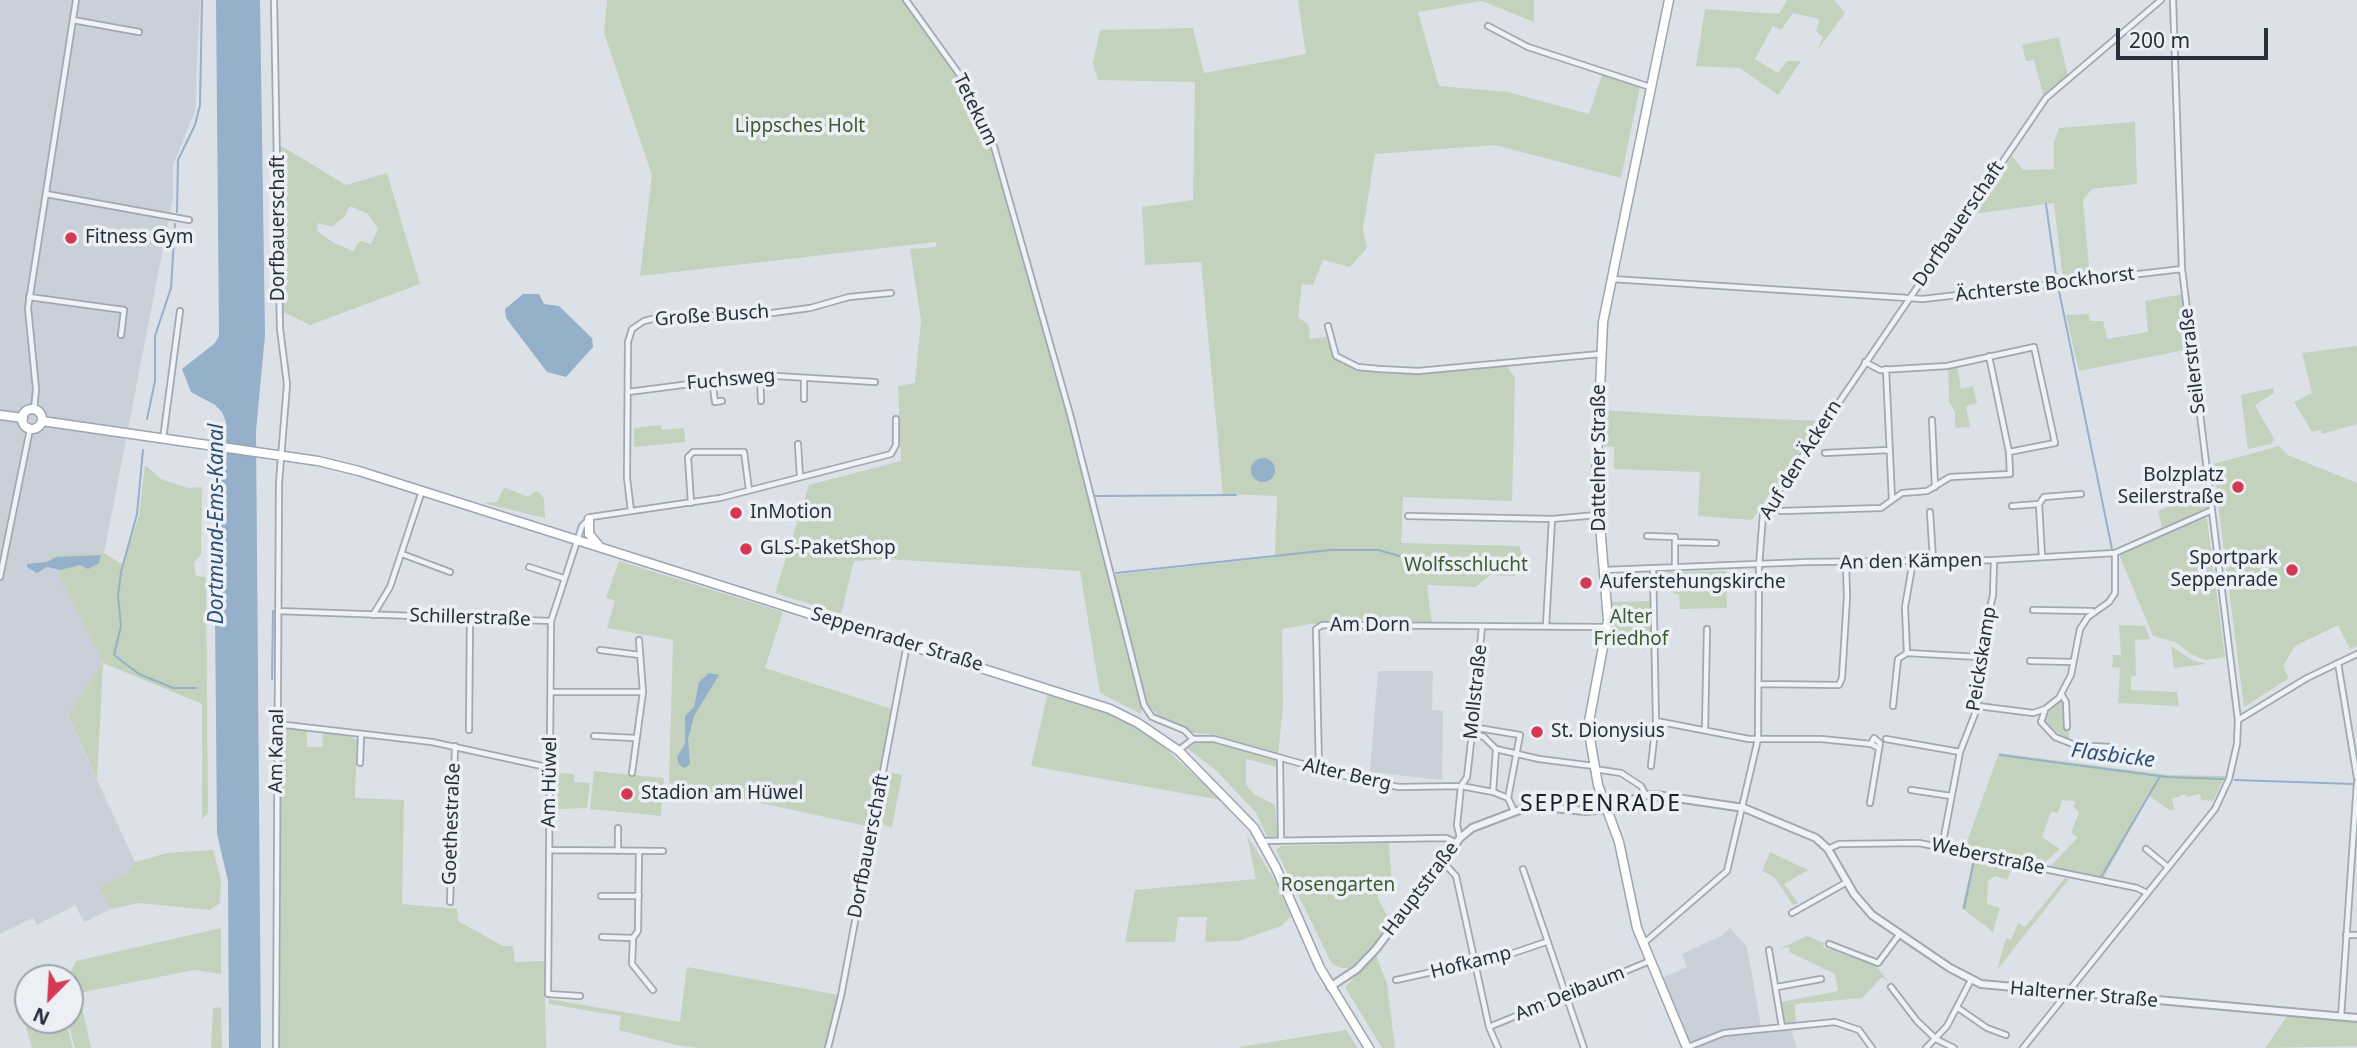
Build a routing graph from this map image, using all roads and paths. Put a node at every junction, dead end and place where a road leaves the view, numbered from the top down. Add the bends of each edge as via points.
1 (76, 0) edge
2 (274, 0) edge
3 (906, 0) edge
4 (1669, 0) edge
5 (2160, 1) edge
6 (2173, 2) edge
7 (73, 20) junction
8 (1488, 26) dead end
9 (139, 32) dead end
10 (1651, 87) junction
11 (46, 194) junction
12 (189, 220) dead end
13 (2182, 269) junction
14 (1611, 279) junction
15 (891, 293) dead end
16 (29, 297) junction
17 (1908, 299) junction
18 (180, 311) dead end
19 (1328, 326) dead end
20 (121, 335) dead end
21 (1600, 354) junction
22 (1989, 356) junction
23 (1865, 362) junction
24 (1886, 369) junction
25 (760, 375) junction
26 (804, 378) junction
27 (712, 379) junction
28 (875, 382) dead end
29 (628, 392) junction
30 (804, 399) dead end
31 (722, 401) dead end
32 (761, 401) dead end
33 (34, 410) junction
34 (0, 415) edge
35 (23, 418) junction
36 (896, 419) dead end
37 (1932, 420) dead end
38 (42, 421) junction
39 (30, 429) junction
40 (163, 439) junction
41 (798, 444) dead end
42 (1888, 450) junction
43 (2009, 452) junction
44 (1825, 453) dead end
45 (281, 455) junction
46 (800, 477) junction
47 (1935, 487) junction
48 (749, 490) junction
49 (422, 491) junction
50 (2081, 494) dead end
51 (1892, 500) junction
52 (691, 503) junction
53 (2039, 504) junction
54 (1769, 506) junction
55 (2012, 506) dead end
56 (631, 511) junction
57 (2210, 511) junction
58 (1930, 512) dead end
59 (1597, 515) junction
60 (1408, 516) dead end
61 (589, 519) junction
62 (1552, 519) junction
63 (1647, 537) dead end
64 (576, 541) junction
65 (1675, 542) junction
66 (1716, 543) dead end
67 (602, 549) junction
68 (2115, 553) junction
69 (402, 554) junction
70 (2042, 557) junction
71 (1933, 560) junction
72 (1994, 560) junction
73 (1913, 562) junction
74 (1846, 564) junction
75 (1759, 566) junction
76 (529, 567) dead end
77 (1675, 567) junction
78 (1653, 568) junction
79 (1604, 570) junction
80 (450, 572) dead end
81 (0, 577) edge
82 (563, 578) junction
83 (2033, 610) dead end
84 (278, 611) junction
85 (2093, 611) junction
86 (373, 615) junction
87 (470, 619) junction
88 (551, 621) junction
89 (1482, 626) junction
90 (1546, 626) junction
91 (1607, 627) junction
92 (1707, 629) dead end
93 (639, 640) dead end
94 (908, 643) junction
95 (600, 650) dead end
96 (1907, 653) junction
97 (2357, 654) edge
98 (640, 655) junction
99 (1979, 657) junction
100 (2030, 661) dead end
101 (2073, 662) junction
102 (2338, 663) junction
103 (1759, 684) junction
104 (551, 692) junction
105 (643, 692) junction
106 (2062, 695) junction
107 (1978, 705) junction
108 (1893, 706) dead end
109 (2045, 709) junction
110 (2027, 713) junction
111 (2238, 720) junction
112 (1656, 721) junction
113 (2041, 722) junction
114 (277, 724) junction
115 (2067, 727) dead end
116 (469, 730) dead end
117 (1472, 730) junction
118 (1705, 730) junction
119 (361, 734) junction
120 (594, 736) dead end
121 (635, 737) junction
122 (1193, 739) junction
123 (1758, 739) junction
124 (1886, 739) dead end
125 (1871, 744) junction
126 (455, 746) junction
127 (1877, 747) junction
128 (2109, 747) dead end
129 (1496, 748) junction
130 (1179, 751) junction
131 (1960, 752) junction
132 (1518, 753) junction
133 (1280, 759) junction
134 (360, 763) dead end
135 (1651, 766) dead end
136 (551, 768) junction
137 (1594, 768) junction
138 (1319, 770) junction
139 (632, 773) dead end
140 (2357, 780) edge
141 (1461, 786) junction
142 (1911, 790) dead end
143 (1493, 792) junction
144 (1646, 795) junction
145 (1951, 796) junction
146 (1508, 798) junction
147 (1870, 803) dead end
148 (1744, 808) junction
149 (1607, 809) junction
150 (1514, 811) junction
151 (618, 828) dead end
152 (1264, 840) junction
153 (1281, 840) junction
154 (1459, 840) junction
155 (1942, 847) junction
156 (1828, 849) junction
157 (2146, 849) dead end
158 (549, 850) junction
159 (618, 850) junction
160 (639, 851) junction
161 (663, 851) dead end
162 (1443, 862) junction
163 (2168, 867) junction
164 (1523, 869) dead end
165 (1847, 882) junction
166 (2147, 893) junction
167 (601, 896) dead end
168 (639, 896) junction
169 (450, 902) dead end
170 (1791, 914) dead end
171 (1899, 935) junction
172 (2346, 935) junction
173 (2357, 935) edge
174 (602, 937) dead end
175 (633, 938) junction
176 (1546, 942) junction
177 (1645, 942) junction
178 (1829, 944) dead end
179 (1769, 950) dead end
180 (1650, 961) junction
181 (1475, 966) junction
182 (1821, 979) dead end
183 (1970, 980) junction
184 (1396, 981) dead end
185 (1330, 987) junction
186 (1777, 987) junction
187 (1891, 987) dead end
188 (653, 990) dead end
189 (2067, 993) junction
190 (580, 996) dead end
191 (1565, 998) junction
192 (1958, 1008) junction
193 (2341, 1017) junction
194 (2357, 1018) edge
195 (1489, 1027) junction
196 (1782, 1027) junction
197 (2006, 1035) dead end
198 (1936, 1039) junction
199 (276, 1048) edge
200 (828, 1048) edge
201 (1369, 1048) edge
202 (1498, 1048) edge
203 (1584, 1048) edge
204 (1687, 1048) edge
205 (1872, 1048) edge
206 (1926, 1048) edge
207 (1954, 1048) edge
208 (2023, 1048) edge

1 - 7 street
2 - 45 street, Dorfbauerschaft via 280,316 287,384
3 - 122 street, Tetekum via 962,78 993,143 1070,414 1144,705 1152,717 1180,727
4 - 10 main road, Dattelner Straße
5 - 6 street
5 - 17 street, Dorfbauerschaft via 2046,98
6 - 13 street, Seilerstraße
7 - 9 street
7 - 11 street
8 - 10 street via 1528,47
10 - 14 main road, Dattelner Straße
11 - 12 street
11 - 16 street
13 - 17 street, Ächterste Bockhorst
13 - 57 street, Seilerstraße
14 - 17 street, Dorfbauerschaft
14 - 21 main road, Dattelner Straße
15 - 29 street, Große Busch via 757,315 665,316 644,321 632,328 628,342
16 - 20 street via 124,310
16 - 33 street
17 - 23 street, Auf den Äckern
18 - 40 street
19 - 21 street via 1336,356 1358,367 1429,370
21 - 59 main road, Dattelner Straße
22 - 24 street via 1947,366
22 - 43 street
22 - 43 street via 2034,347 2055,443
23 - 24 street
23 - 54 street, Auf den Äckern
24 - 42 street
25 - 26 street, Fuchsweg
25 - 27 street, Fuchsweg
25 - 32 street
26 - 28 street, Fuchsweg
26 - 30 street
27 - 29 street, Fuchsweg
27 - 31 street via 715,402
29 - 56 street, Große Busch
33 - 35 main road via 26,411
33 - 38 main road
34 - 35 main road
35 - 39 main road
36 - 46 street via 896,445 891,454
37 - 47 street
38 - 39 main road
38 - 40 main road
39 - 81 street
40 - 45 main road, Seppenrader Straße
41 - 46 street
42 - 44 street
42 - 51 street
43 - 47 street via 2010,474 1950,477
45 - 49 main road, Seppenrader Straße via 328,463
45 - 84 street, Am Kanal
46 - 48 street
47 - 51 street via 1902,493
48 - 52 street
48 - 52 street via 744,452 693,452 688,457
49 - 64 main road, Seppenrader Straße
49 - 69 street
50 - 53 street via 2045,497
51 - 54 street via 1881,508 1781,511
52 - 56 street
53 - 55 street
53 - 70 street
54 - 75 street, Auf den Äckern via 1760,523
56 - 61 street
57 - 68 street, An den Kämpen
57 - 111 street, Seilerstraße
58 - 71 street
59 - 62 street
59 - 79 main road, Dattelner Straße
60 - 62 street
61 - 64 street, Am Hüwel
61 - 67 main road via 589,534
62 - 90 street
63 - 65 street via 1675,537
64 - 67 main road, Seppenrader Straße
64 - 82 street, Am Hüwel
65 - 66 street
65 - 77 street
67 - 94 main road, Seppenrader Straße
68 - 70 street, An den Kämpen
68 - 85 street via 2115,593
69 - 80 street
69 - 86 street
70 - 72 street, An den Kämpen
71 - 72 street, An den Kämpen
71 - 73 street, An den Kämpen
72 - 99 street, Peickskamp via 1993,595
73 - 74 street, An den Kämpen
73 - 96 street via 1905,607
74 - 75 street, An den Kämpen
74 - 103 street via 1839,685
75 - 77 street, An den Kämpen
75 - 103 street, Auf den Äckern
76 - 82 street
77 - 78 street, An den Kämpen
78 - 79 street, An den Kämpen
78 - 112 street
79 - 91 main road, Dattelner Straße
82 - 88 street, Am Hüwel
83 - 85 street
84 - 86 street
84 - 114 street, Am Kanal
85 - 101 street via 2077,635
86 - 87 street, Schillerstraße
87 - 88 street, Schillerstraße
87 - 116 street
88 - 104 street, Am Hüwel
89 - 90 street, Mollstraße
89 - 117 street, Mollstraße
89 - 138 street, Am Dorn via 1318,627
90 - 91 street, Mollstraße
91 - 137 main road, Dattelner Straße via 1589,716
92 - 118 street
93 - 98 street
94 - 130 main road, Seppenrader Straße via 1110,709
94 - 200 street, Dorfbauerschaft
95 - 98 street
96 - 99 street
96 - 108 street via 1898,659
97 - 102 street
98 - 105 street
99 - 107 street, Peickskamp
100 - 101 street
101 - 106 street
102 - 111 street
102 - 140 street
103 - 123 street, Auf den Äckern
104 - 105 street
104 - 136 street, Am Hüwel
105 - 121 street via 641,726
106 - 109 street
106 - 115 street
107 - 110 street
107 - 131 street, Peickskamp
109 - 110 street
109 - 113 street
110 - 113 street
111 - 163 street, Seilerstraße via 2237,744 2223,794
112 - 118 street
112 - 135 street
113 - 128 street via 2047,732 2066,742
114 - 119 street
114 - 199 street, Am Kanal
117 - 129 street
117 - 132 street via 1519,734
117 - 141 street, Mollstraße
118 - 123 street
119 - 126 street
119 - 134 street
120 - 121 street
121 - 139 street
122 - 130 street
122 - 133 street, Alter Berg via 1214,739
123 - 125 street
123 - 148 street, Auf den Äckern
124 - 131 street
125 - 127 street
125 - 127 street via 1877,738
126 - 136 street
126 - 169 street, Goethestraße
127 - 147 street
129 - 132 street
129 - 143 street
130 - 152 main road, Seppenrader Straße
131 - 145 street, Peickskamp
132 - 137 street
132 - 146 street
133 - 138 street, Alter Berg
133 - 153 street
136 - 158 street, Am Hüwel
137 - 144 street via 1621,773
137 - 149 main road, Dattelner Straße
138 - 141 street, Alter Berg via 1399,787
140 - 172 street
141 - 143 street, Alter Berg
141 - 154 street, Mollstraße
142 - 145 street
143 - 146 street, Alter Berg
144 - 148 street, Halterner Straße
144 - 149 street, Halterner Straße
145 - 155 street, Peickskamp
146 - 150 street
148 - 156 street, Halterner Straße via 1810,835
148 - 177 street, Auf den Äckern via 1725,875
149 - 150 street, Hauptstraße via 1530,806
149 - 177 main road, Dattelner Straße
150 - 154 street, Hauptstraße via 1472,828
151 - 159 street
152 - 153 street
152 - 185 main road, Seppenrader Straße
153 - 154 street
154 - 162 street, Hauptstraße
155 - 156 street, Weberstraße via 1912,842 1839,844
155 - 166 street, Weberstraße
156 - 165 street, Halterner Straße
157 - 163 street
158 - 159 street
158 - 190 street, Am Hüwel via 548,994
159 - 160 street
160 - 161 street
160 - 168 street
162 - 181 street via 1456,876
162 - 185 street, Hauptstraße via 1376,948 1352,973
163 - 166 street, Seilerstraße
164 - 176 street
165 - 170 street
165 - 171 street, Halterner Straße via 1867,911
166 - 189 street, Seilerstraße
167 - 168 street
168 - 175 street via 638,931
171 - 178 street via 1878,963
171 - 183 street, Halterner Straße
172 - 173 street
172 - 193 street
174 - 175 street
175 - 188 street via 632,964
176 - 181 street, Hofkamp
176 - 191 street
177 - 180 main road, Dattelner Straße
179 - 186 street
180 - 191 street, Am Deibaum
180 - 204 main road, Dattelner Straße
181 - 184 street, Hofkamp
181 - 195 street
182 - 186 street
183 - 189 street, Halterner Straße via 2002,988
183 - 192 street
185 - 201 main road, Seppenrader Straße
186 - 196 street
187 - 198 street
189 - 193 street, Halterner Straße
189 - 208 street, Seilerstraße
191 - 195 street, Am Deibaum
191 - 203 street
192 - 197 street
192 - 198 street
193 - 194 street, Halterner Straße
195 - 202 street
196 - 204 street via 1724,1033
196 - 205 street via 1842,1023 1859,1030
198 - 206 street
198 - 207 street

